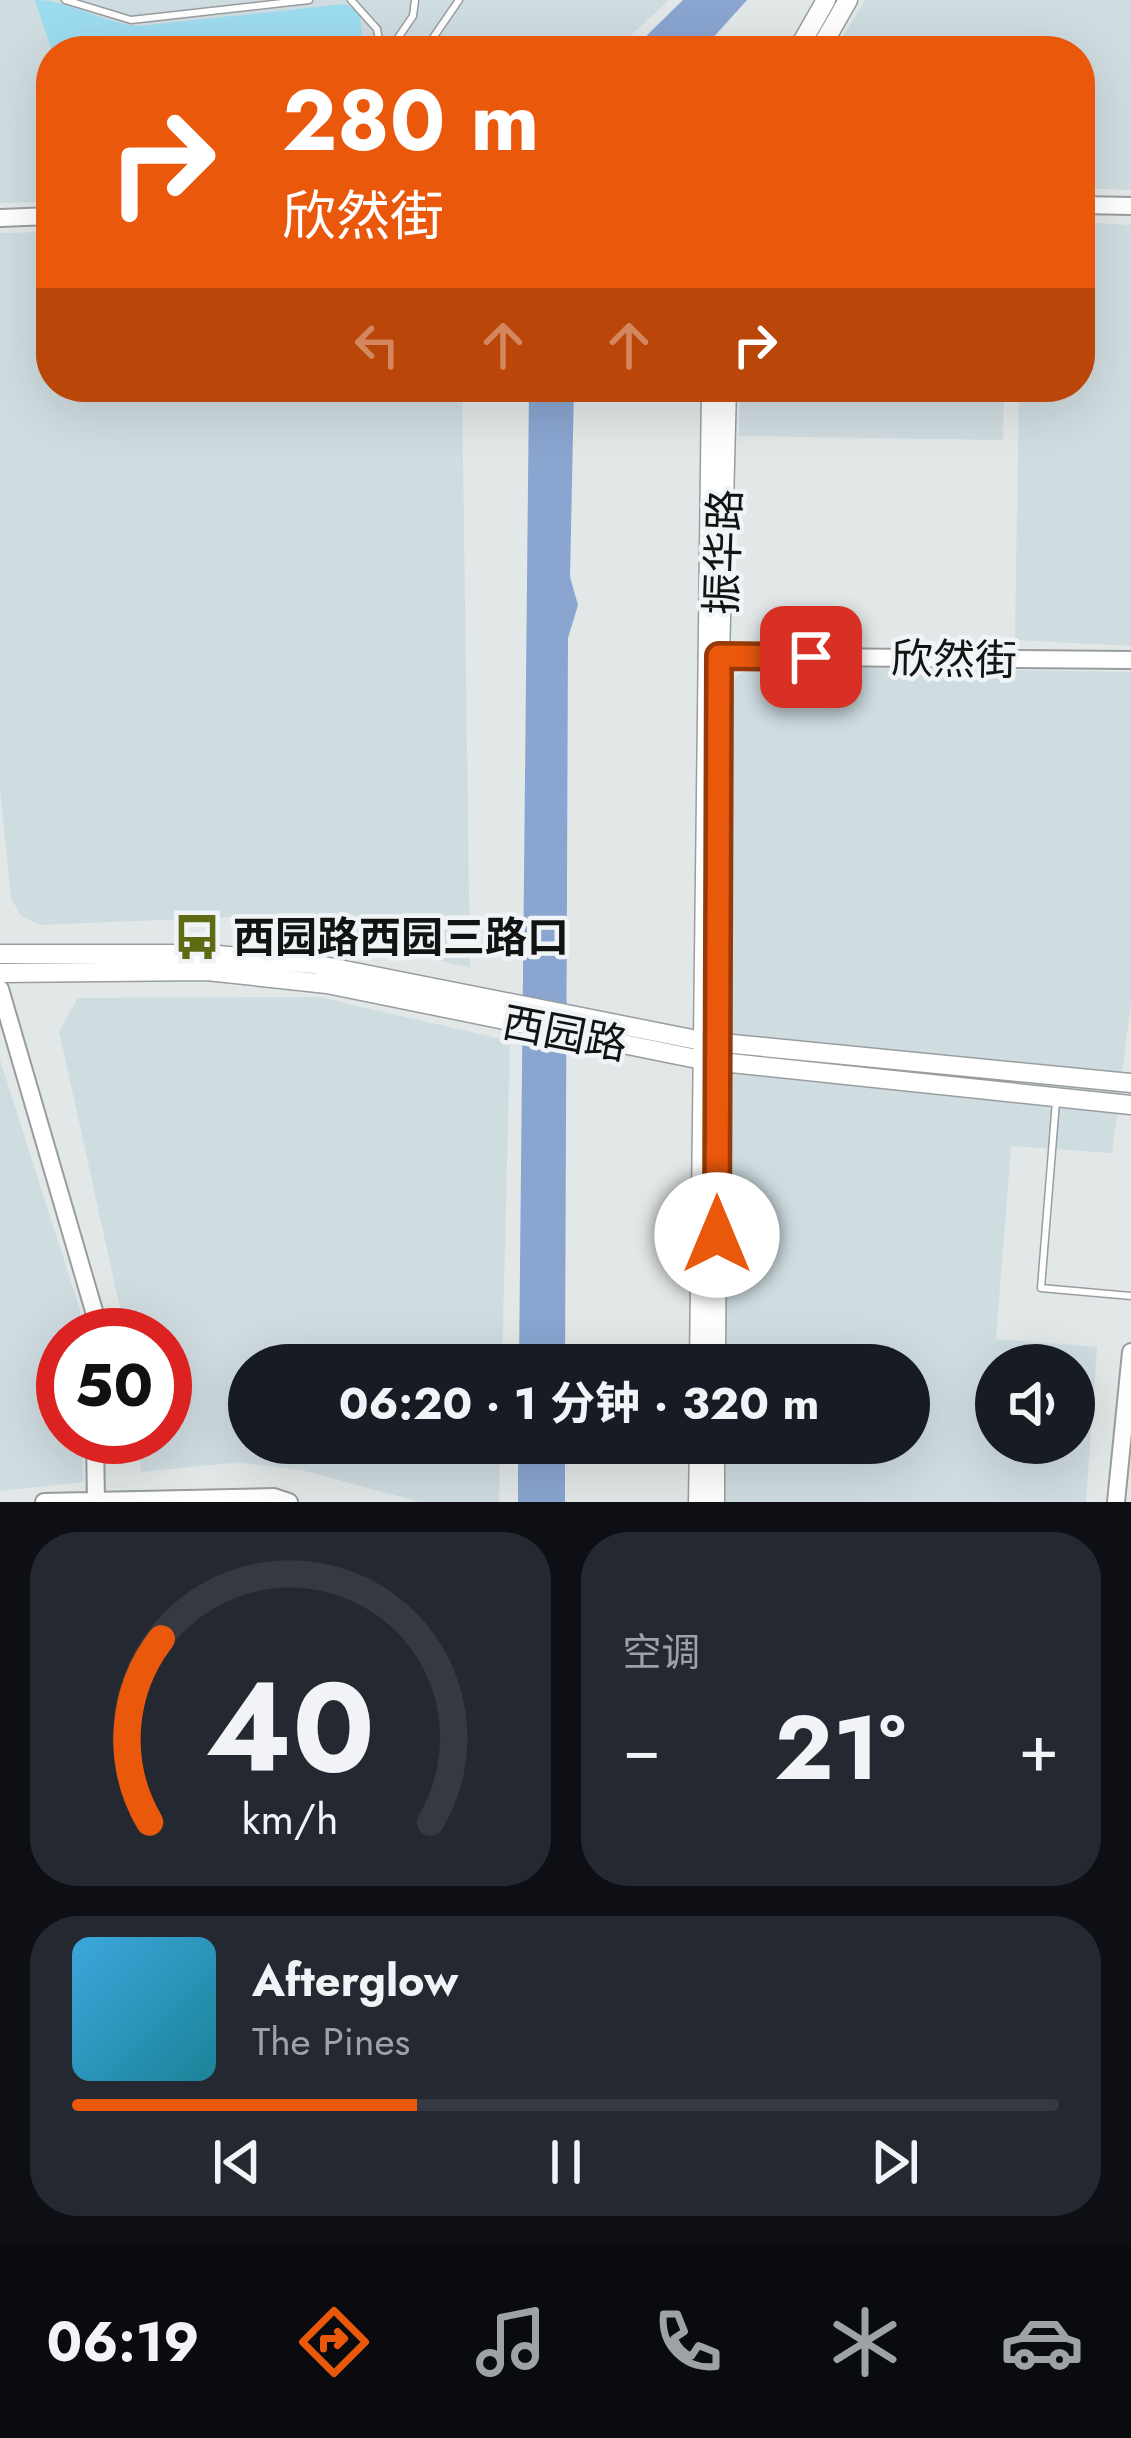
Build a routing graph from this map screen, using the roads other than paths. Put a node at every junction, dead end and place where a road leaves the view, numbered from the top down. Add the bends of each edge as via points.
1 (65, 0) edge
2 (159, 0) edge
3 (309, 0) edge
4 (351, 0) edge
5 (415, 0) edge
6 (459, 0) edge
7 (826, 0) edge
8 (848, 0) edge
9 (159, 15) junction
10 (380, 36) edge
11 (397, 36) edge
12 (434, 36) edge
13 (806, 36) edge
14 (828, 36) edge
15 (1095, 205) edge
16 (1131, 206) edge
17 (36, 217) edge
18 (0, 218) edge
19 (711, 402) edge
20 (726, 402) edge
21 (713, 656) junction
22 (1131, 661) edge
23 (0, 954) edge
24 (0, 973) edge
25 (0, 989) edge
26 (710, 1051) junction
27 (1131, 1083) edge
28 (1056, 1097) junction
29 (1131, 1105) edge
30 (1131, 1296) edge
31 (93, 1308) edge
32 (700, 1344) edge
33 (716, 1344) edge
34 (1131, 1352) edge
35 (95, 1464) edge
36 (699, 1464) edge
37 (716, 1464) edge
38 (96, 1499) edge
39 (44, 1502) edge
40 (289, 1502) edge
41 (698, 1502) edge
42 (715, 1502) edge
43 (1116, 1502) edge

1 - 9 lane via 131,20
2 - 9 lane
3 - 9 lane
4 - 10 lane
5 - 11 lane
6 - 12 lane
7 - 13 main road
8 - 14 main road
15 - 16 street
17 - 18 street
19 - 21 main road, 振华路
20 - 21 main road, 振华路
21 - 22 street, 欣然街
21 - 26 main road, 振华路
23 - 26 main road, 西园路 via 207,954 314,964 574,1013
24 - 26 main road, 西园路 via 207,971 327,984 572,1036
25 - 31 street
26 - 27 main road, 西园路
26 - 28 main road, 西园路
26 - 32 main road, 振华路
26 - 33 main road, 振华路
28 - 29 main road, 西园路
28 - 30 lane via 1041,1288
34 - 43 street
35 - 38 street
36 - 41 main road
37 - 42 main road
38 - 39 street
38 - 40 street

